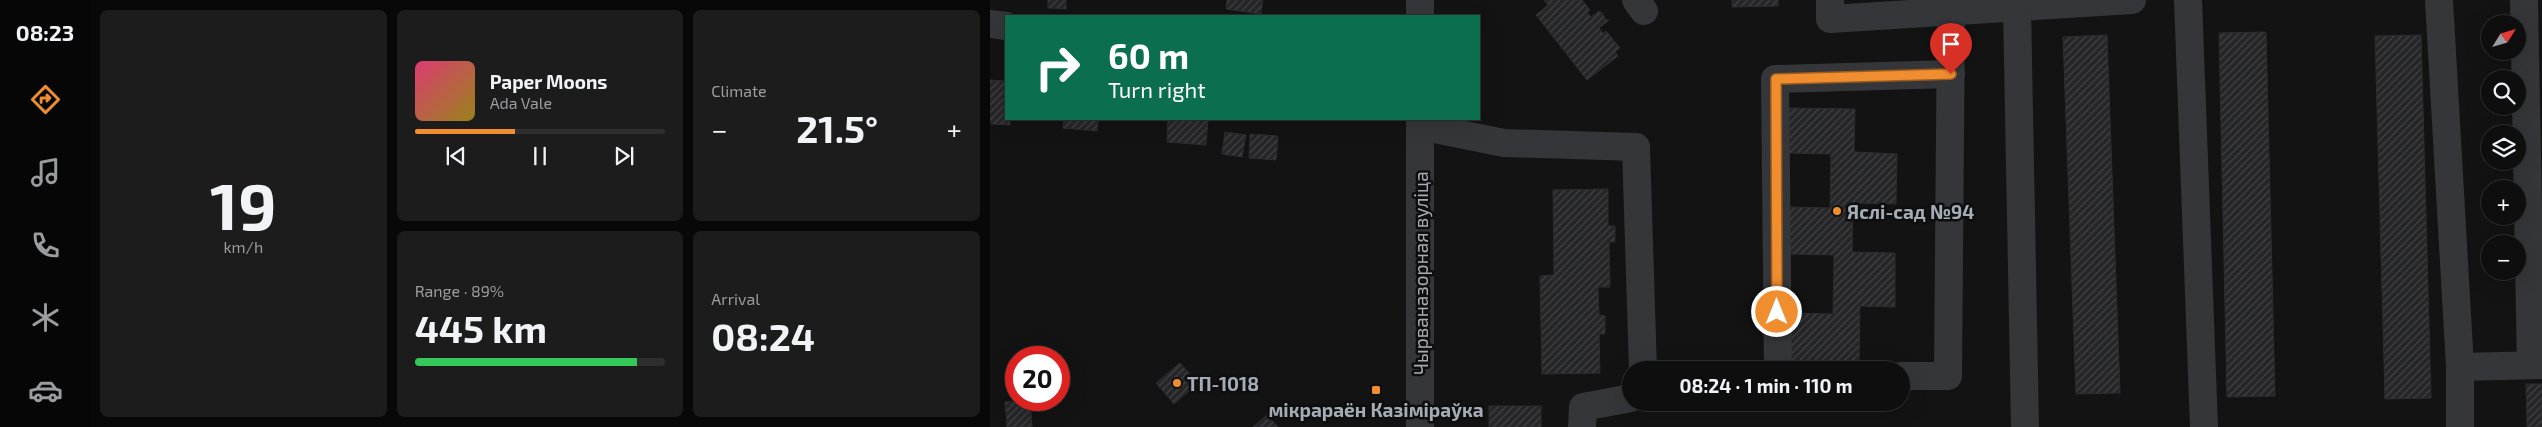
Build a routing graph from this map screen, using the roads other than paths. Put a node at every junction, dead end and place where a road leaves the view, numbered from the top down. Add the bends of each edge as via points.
1 (1420, 0) edge
2 (1830, 0) edge
3 (2132, 0) edge
4 (2188, 0) edge
5 (2438, 0) edge
6 (2524, 0) edge
7 (2017, 7) junction
8 (1951, 12) junction
9 (1420, 15) edge
10 (990, 24) edge
11 (1005, 26) edge
12 (1951, 74) junction
13 (1420, 122) edge
14 (1643, 361) edge
15 (1778, 361) edge
16 (2537, 365) edge
17 (2460, 367) junction
18 (1910, 376) edge
19 (1622, 400) edge
20 (1420, 427) edge
21 (1582, 427) edge
22 (2025, 427) edge
23 (2204, 427) edge
24 (2460, 427) edge

1 - 9 street
2 - 8 street via 1830,20
3 - 7 street
4 - 23 street
5 - 17 street
6 - 16 street
7 - 8 street
7 - 22 street
8 - 12 street
10 - 11 street
12 - 15 street via 1776,79
12 - 18 street via 1948,376
13 - 14 street via 1504,143 1636,147
13 - 20 street, Чырваназорная вуліца
16 - 17 street
17 - 24 street
19 - 21 street via 1583,408

